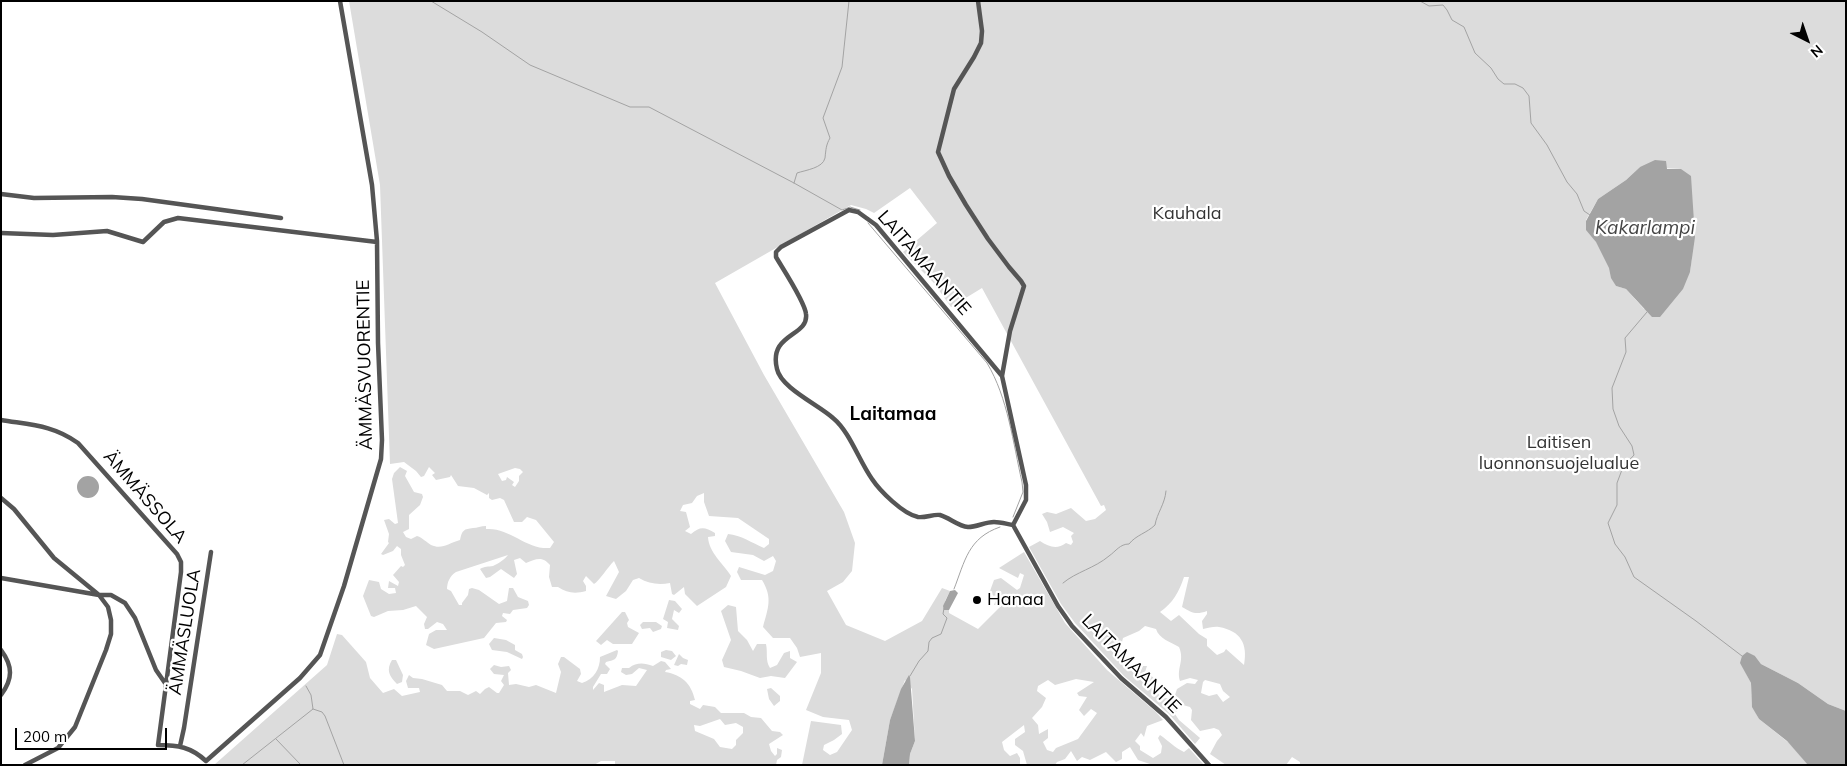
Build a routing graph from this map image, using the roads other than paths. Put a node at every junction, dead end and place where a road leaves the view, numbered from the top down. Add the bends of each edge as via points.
1 (340, 1) edge
2 (978, 1) edge
3 (1, 194) edge
4 (281, 218) dead end
5 (1, 232) edge
6 (376, 242) junction
7 (1002, 376) junction
8 (1, 420) edge
9 (1, 498) edge
10 (1013, 525) junction
11 (211, 552) dead end
12 (1, 578) edge
13 (99, 595) junction
14 (1, 650) edge
15 (165, 683) junction
16 (1, 695) edge
17 (158, 744) joint
18 (180, 746) junction
19 (204, 763) edge
20 (25, 765) edge
21 (1209, 765) edge

1 - 6 street, ÄMMÄSVUORENTIE via 372,185
2 - 7 street via 981,44 954,89 938,152 966,205 1024,286 1010,331
3 - 4 street via 34,198 142,199
5 - 6 street via 53,235 107,231 143,242 164,222 178,218
6 - 19 street, ÄMMÄSVUORENTIE via 381,458 325,645 313,665
7 - 10 street, LAITAMAANTIE via 1026,485 1026,500
7 - 10 street, LAITAMAANTIE via 876,225 858,212 844,212 776,252 807,316 800,328 776,350 777,370 783,380 838,422 875,483 888,498 911,514 916,517 939,515 966,527 994,522
8 - 15 street, ÄMMÄSSOLA via 50,428 78,443 177,554 181,572
9 - 13 street via 54,558
10 - 21 street, LAITAMAANTIE via 1072,626 1121,678 1166,717
11 - 18 street, ÄMMÄSLUOLA
12 - 13 street
13 - 15 street via 111,595 125,603 136,618
13 - 20 street via 108,607 111,634 76,727 58,748
14 - 16 street via 11,678
15 - 17 street, ÄMMÄSSOLA
17 - 18 street, ÄMMÄSVUORENTIE
18 - 19 street, ÄMMÄSVUORENTIE via 199,754

